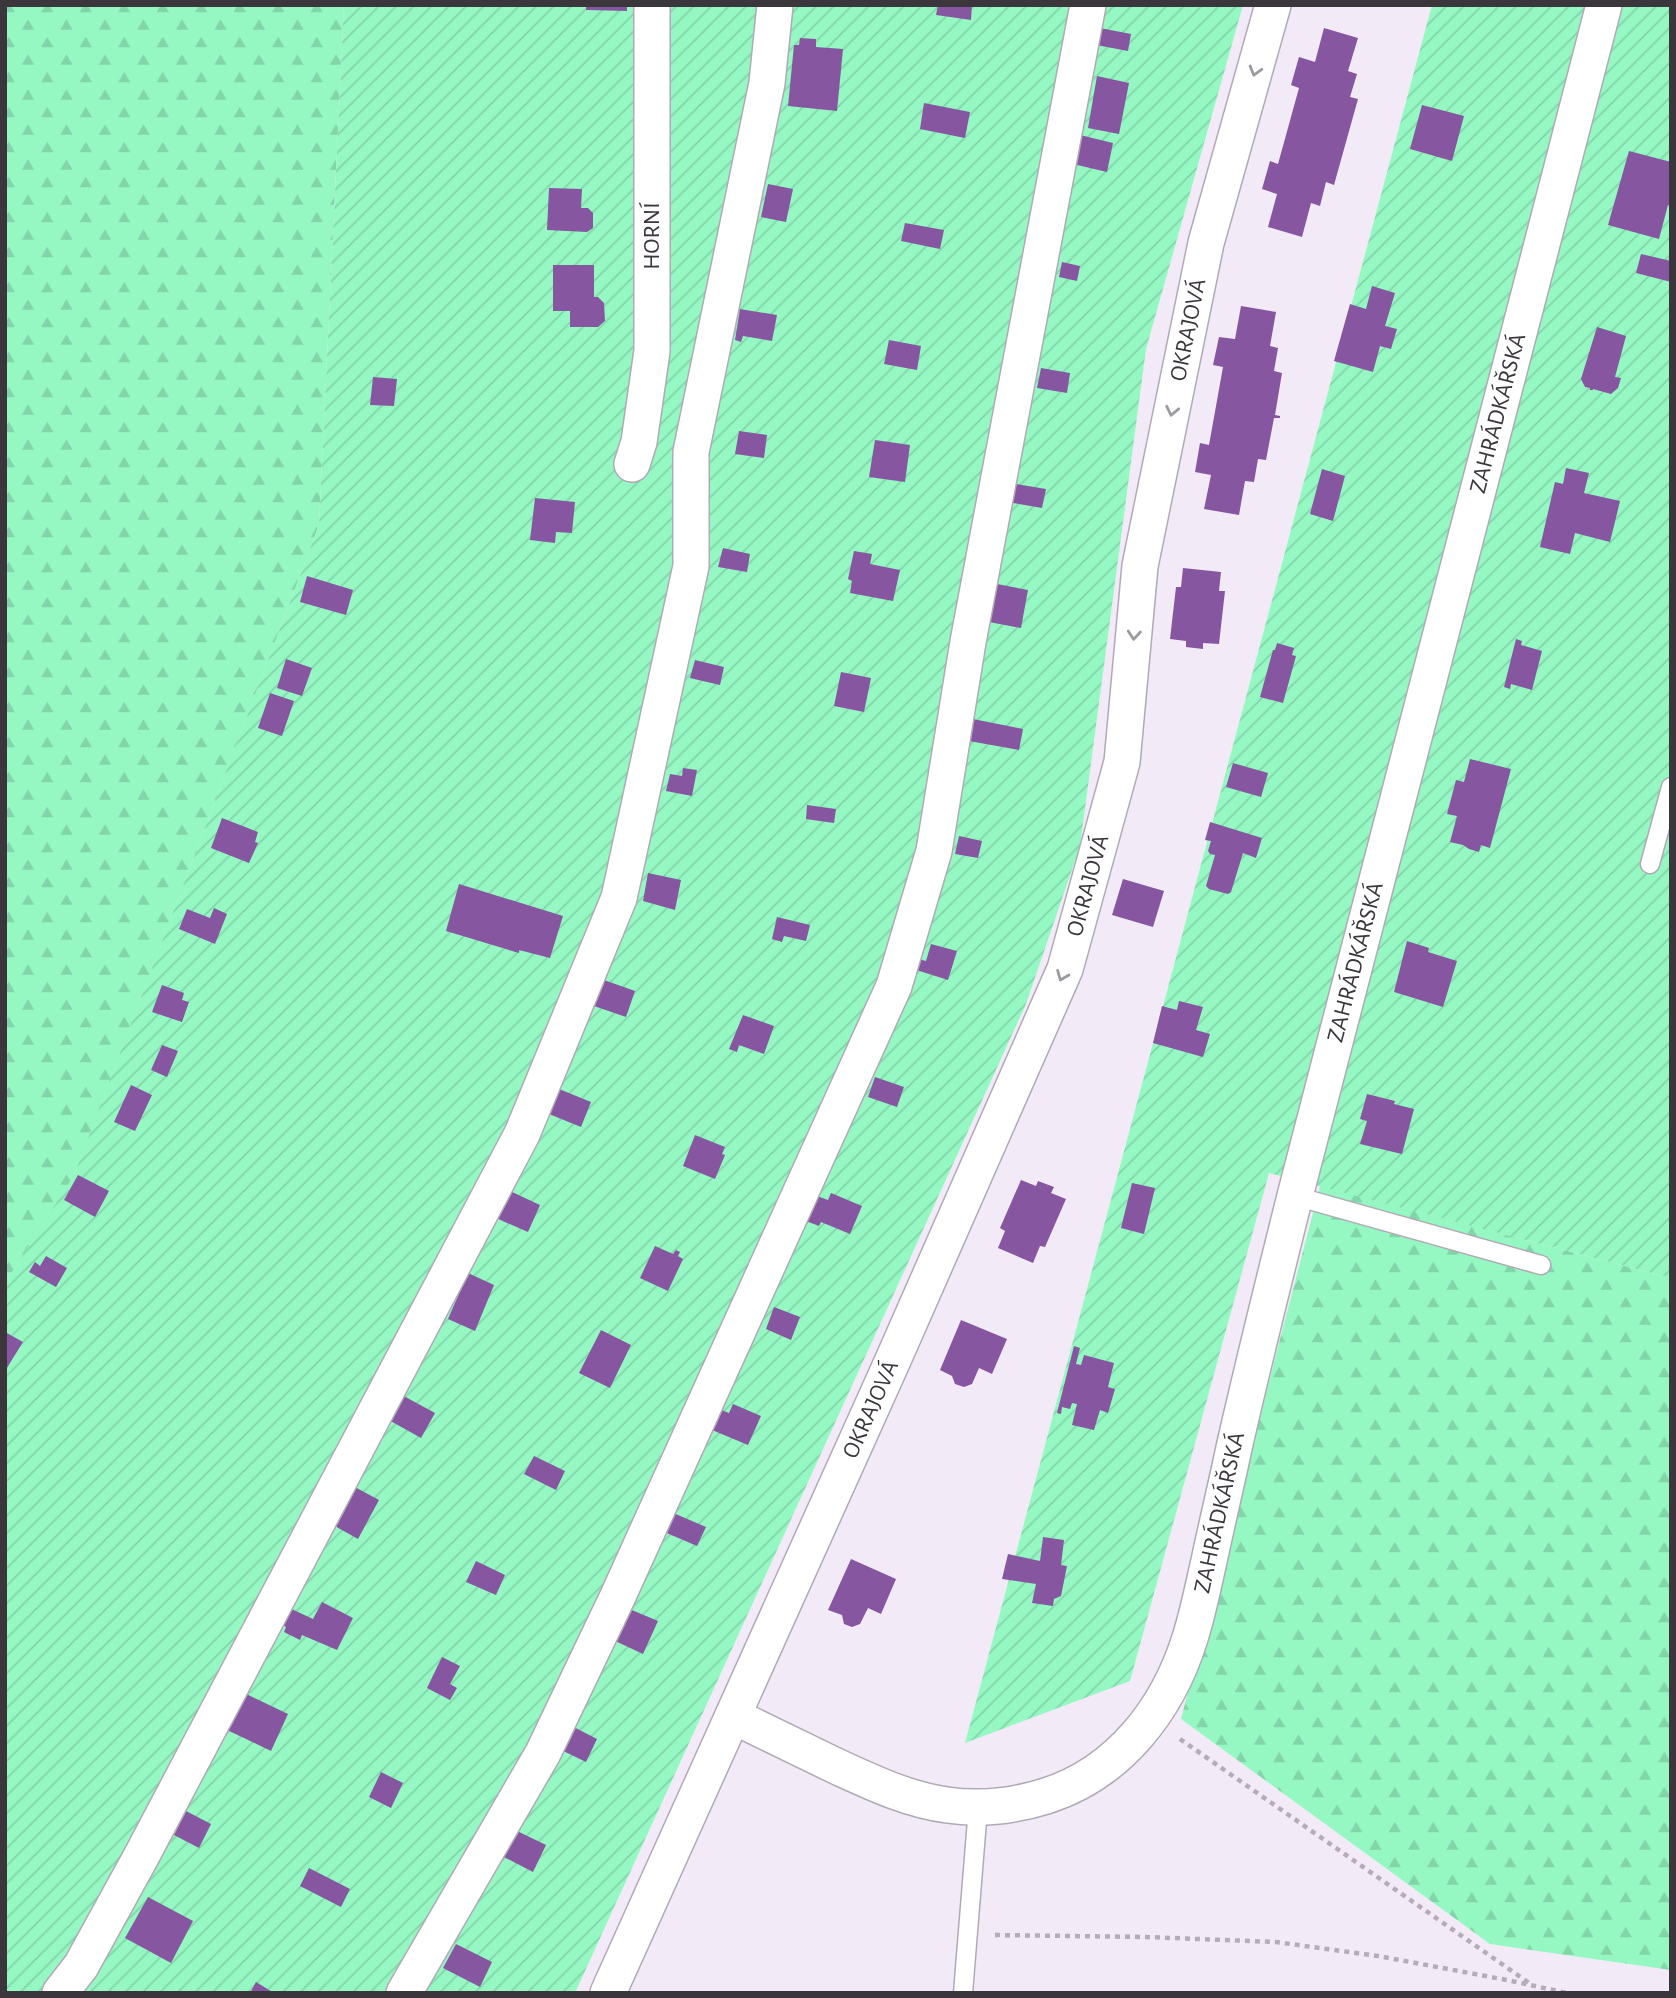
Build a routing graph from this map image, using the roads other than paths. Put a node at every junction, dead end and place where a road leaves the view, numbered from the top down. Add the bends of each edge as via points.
1 (652, 5) edge
2 (775, 5) edge
3 (1088, 5) edge
4 (1273, 5) edge
5 (1604, 5) edge
6 (632, 464) dead end
7 (1671, 788) edge
8 (1650, 864) dead end
9 (1295, 1196) junction
10 (1541, 1265) dead end
11 (733, 1716) junction
12 (978, 1808) junction
13 (60, 1993) edge
14 (404, 1993) edge
15 (608, 1993) edge
16 (963, 1993) edge

1 - 6 street, HORNÍ via 652,351
2 - 13 street via 767,83 691,452 691,566 619,898 522,1134 142,1855 81,1966
3 - 14 street via 968,642 934,851 894,986 543,1753
4 -> 11 street, OKRAJOVÁ via 1206,243 1140,566 1122,762 1065,969
5 - 9 street, ZAHRÁDKÁŘSKÁ
7 - 8 lane
9 - 10 lane
9 - 12 street, ZAHRÁDKÁŘSKÁ via 1190,1639 1166,1694 1132,1743 1088,1778 1033,1800
11 - 12 street, ZAHRÁDKÁŘSKÁ via 876,1785 925,1801
11 - 15 street, OKRAJOVÁ
12 - 16 lane

